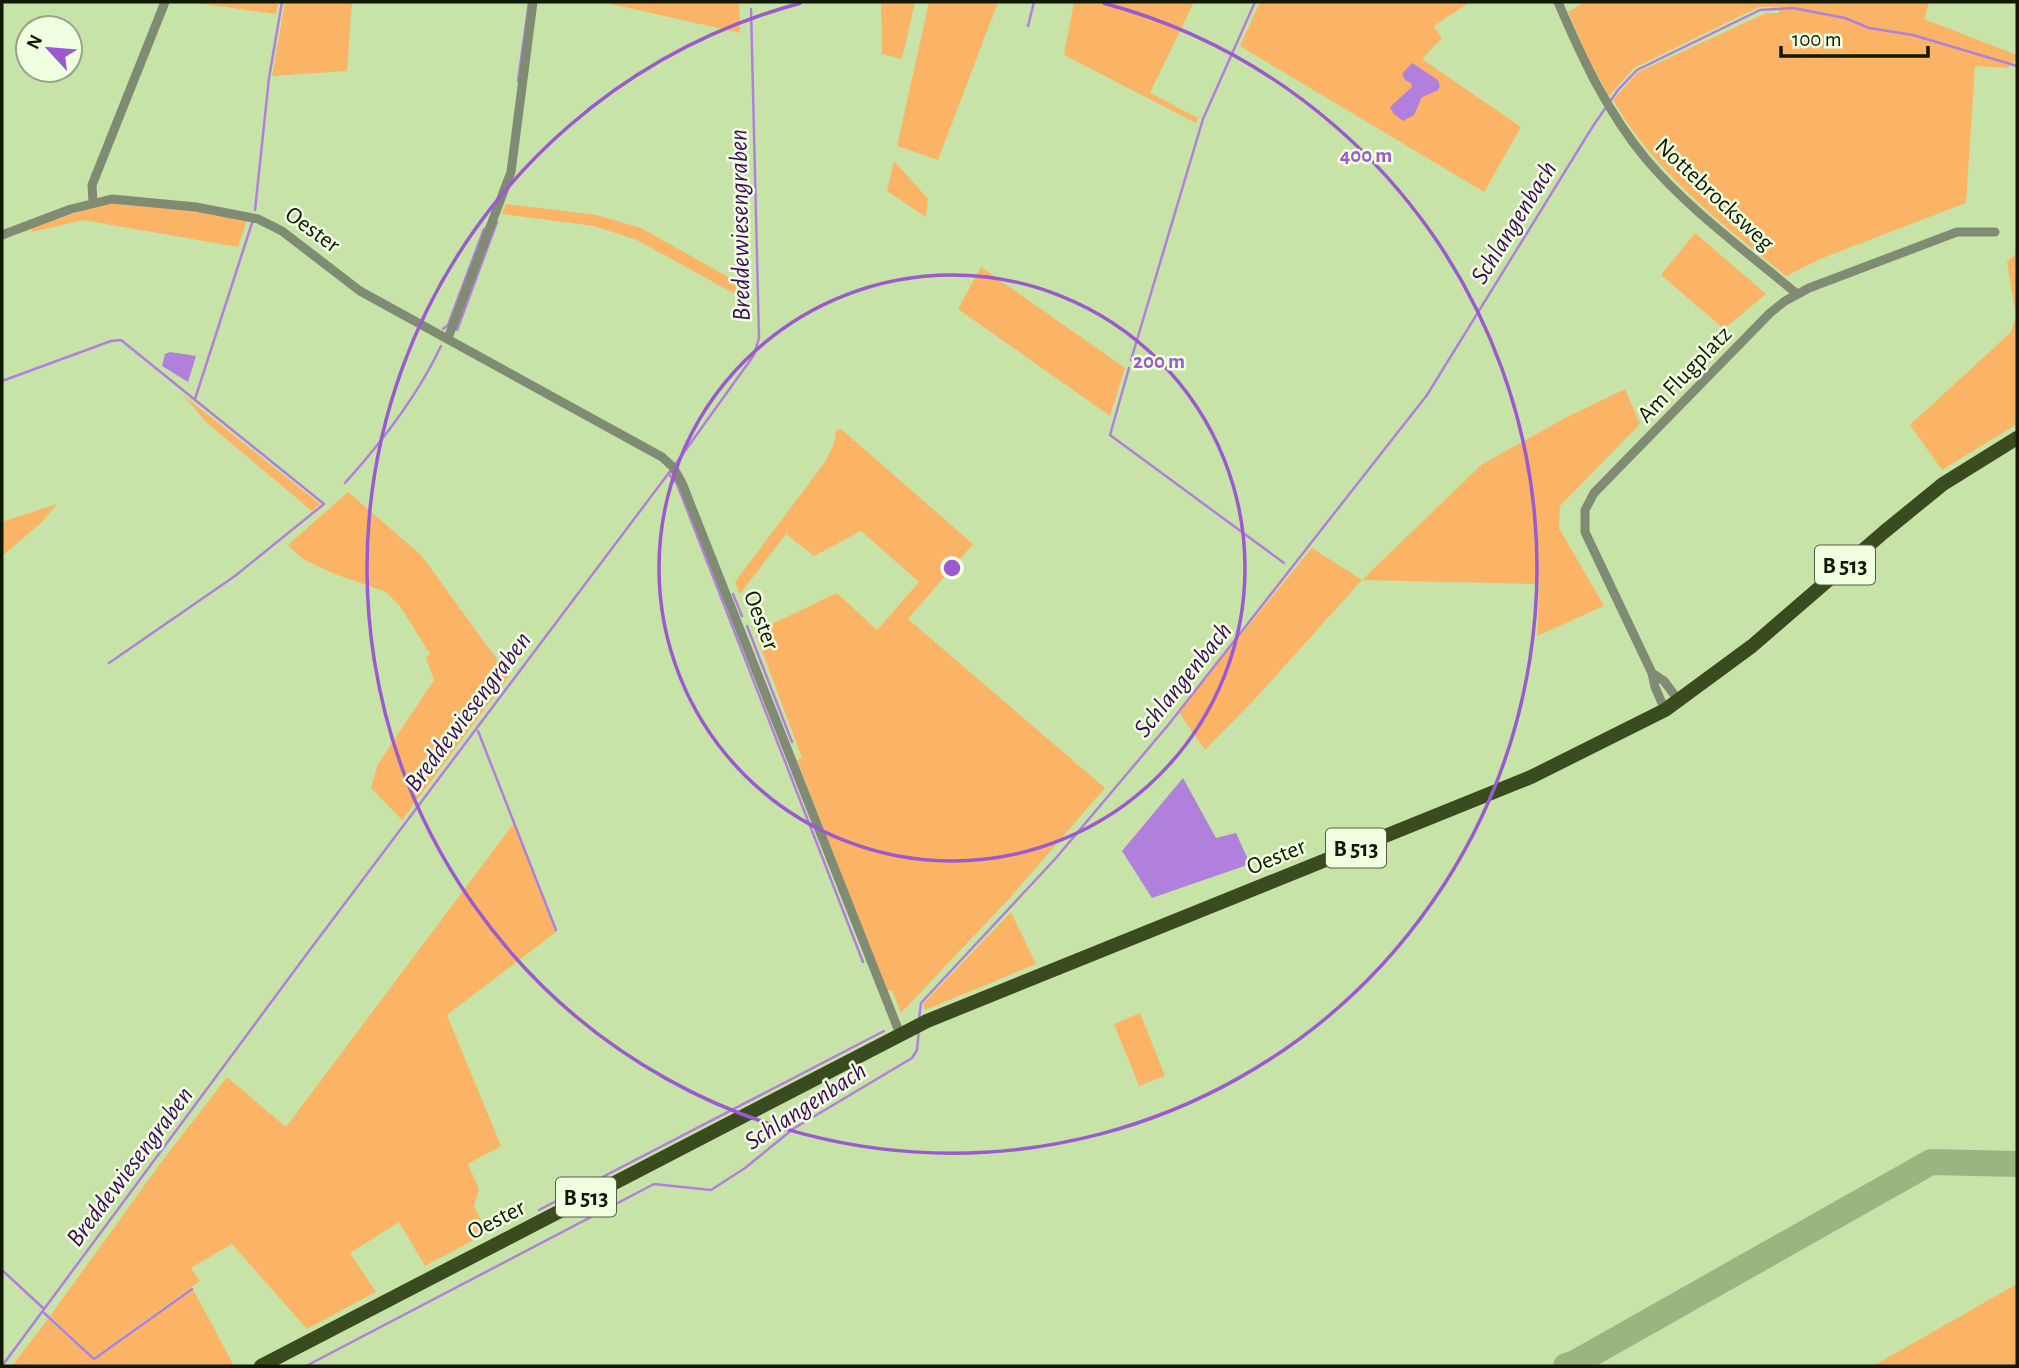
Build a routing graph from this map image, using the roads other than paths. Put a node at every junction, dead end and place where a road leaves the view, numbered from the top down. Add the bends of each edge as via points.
1 (165, 2) edge
2 (533, 2) edge
3 (1558, 2) edge
4 (93, 202) junction
5 (1994, 232) dead end
6 (2, 235) edge
7 (1797, 294) junction
8 (448, 338) junction
9 (2017, 438) edge
10 (1652, 673) junction
11 (1679, 701) junction
12 (1665, 710) junction
13 (906, 1031) junction
14 (261, 1366) edge

1 - 4 street via 92,185
2 - 8 street via 511,173
3 - 7 street, Nottebrocksweg via 1603,97 1646,159
4 - 6 street, Oester
4 - 8 street, Oester via 155,202 258,219 282,231 360,291
5 - 7 street, Am Flugplatz via 1957,232
7 - 10 street, Am Flugplatz via 1770,313 1594,493 1585,510 1591,549
8 - 13 street, Oester via 673,467
9 - 11 main road, B 513 via 1943,484 1752,646
10 - 11 street, Am Flugplatz
10 - 12 street, Am Flugplatz
11 - 12 main road, B 513
12 - 13 main road, Oester / B 513 via 1531,778
13 - 14 main road, Oester / B 513

